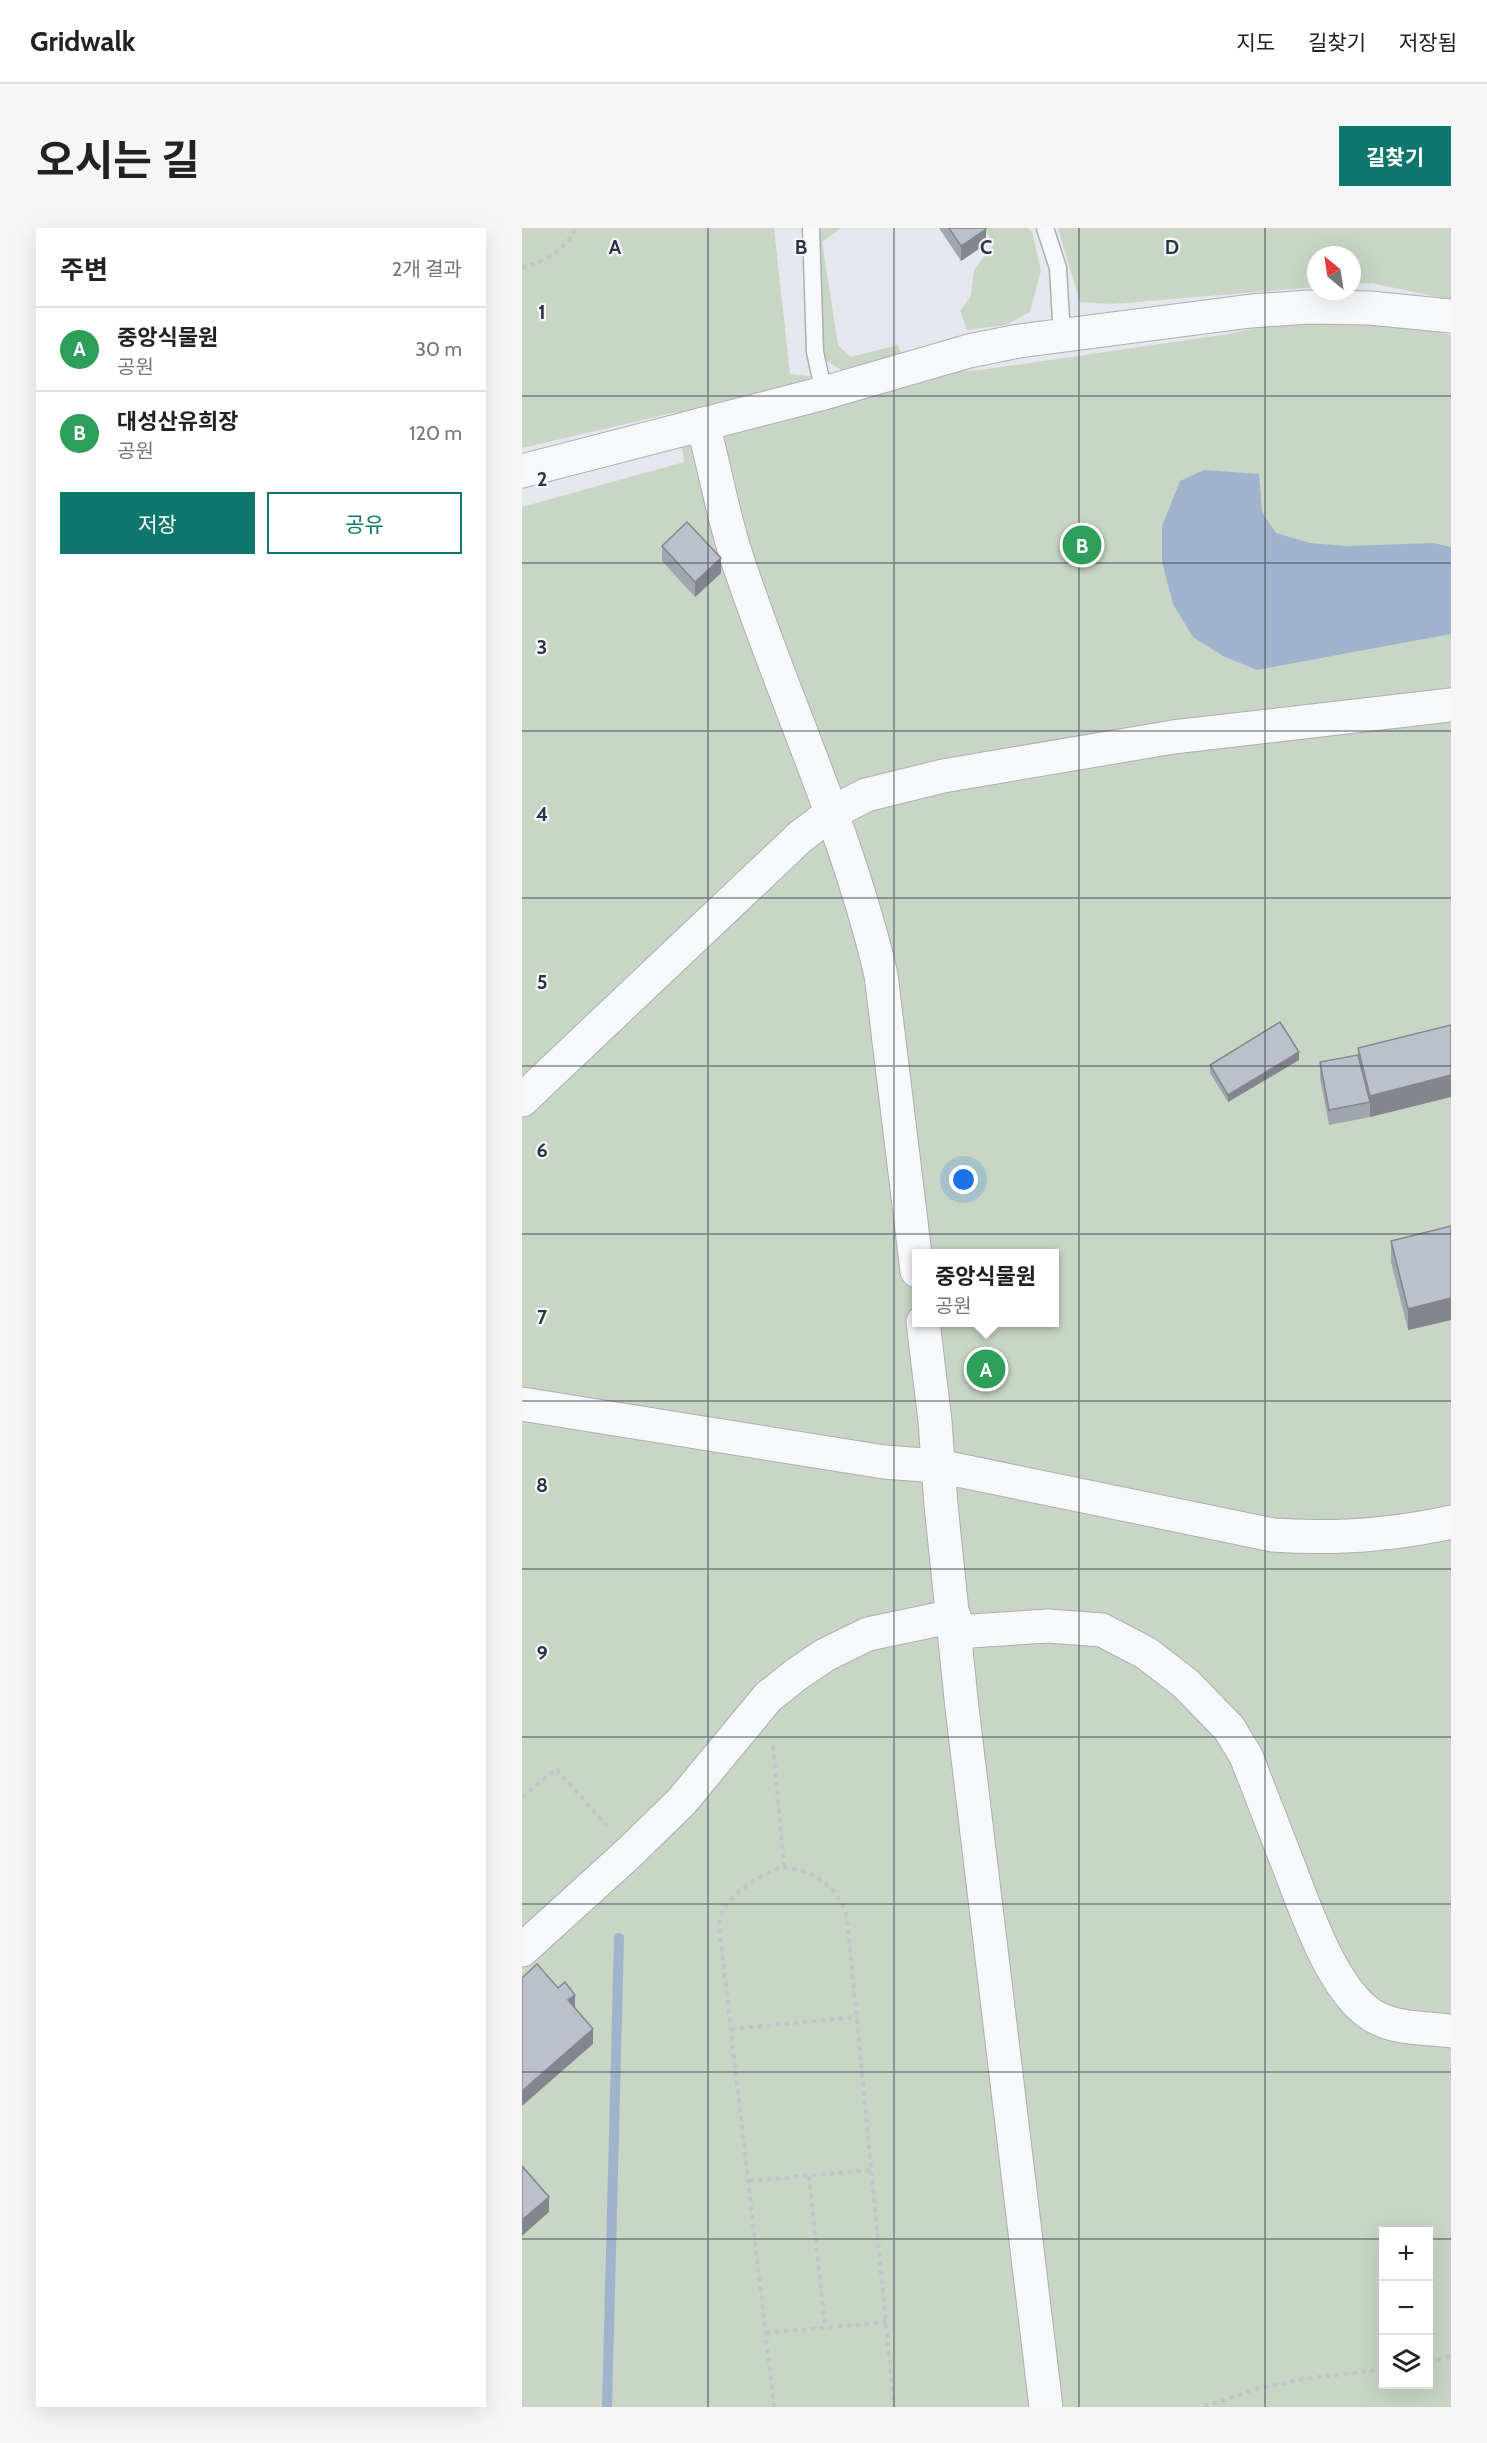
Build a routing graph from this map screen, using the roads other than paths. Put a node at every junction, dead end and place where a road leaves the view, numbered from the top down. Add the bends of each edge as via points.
1 (811, 228) edge
2 (1044, 228) edge
3 (1451, 316) edge
4 (1062, 337) junction
5 (824, 393) junction
6 (703, 424) junction
7 (522, 471) edge
8 (1451, 705) edge
9 (832, 812) junction
10 (522, 1100) edge
11 (914, 1249) edge
12 (923, 1327) edge
13 (522, 1404) edge
14 (938, 1466) junction
15 (1451, 1522) edge
16 (955, 1624) junction
17 (522, 1950) edge
18 (1451, 2031) edge
19 (1046, 2407) edge

1 - 5 lane via 815,352
2 - 4 lane via 1058,268
3 - 4 street via 1370,308 1298,308
4 - 5 street via 969,351
5 - 6 street
6 - 7 street
6 - 9 street via 735,551
8 - 9 street via 1173,737 943,776 866,795
9 - 10 street via 800,837
9 - 11 street via 864,906 881,975
12 - 14 street
13 - 14 street via 884,1462
14 - 15 street via 1273,1535 1316,1538 1378,1534
14 - 16 street
16 - 17 street via 868,1634 816,1661 768,1697 682,1800
16 - 18 street via 1102,1630 1146,1653 1185,1683 1229,1728 1246,1756 1322,1950 1359,2006 1378,2019 1395,2024
16 - 19 street via 963,1720

